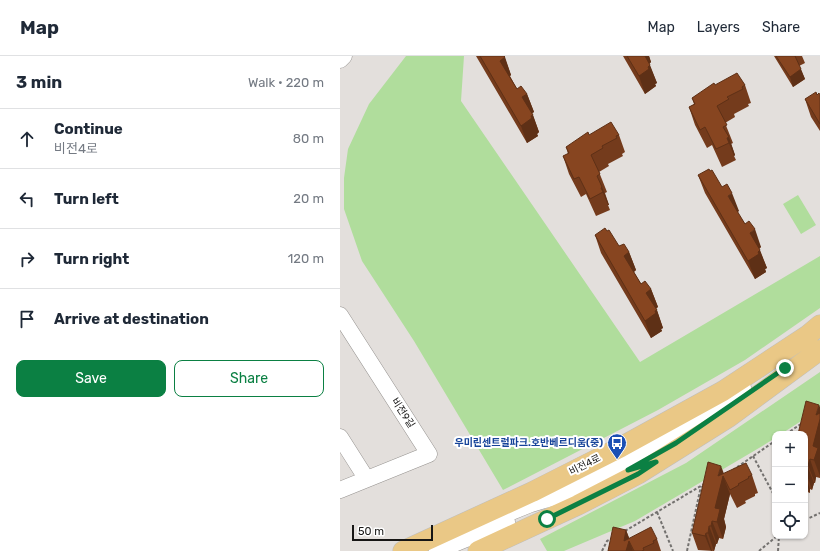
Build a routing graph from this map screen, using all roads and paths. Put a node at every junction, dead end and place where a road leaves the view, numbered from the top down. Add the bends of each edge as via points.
1 (344, 56) edge
2 (340, 60) edge
3 (340, 315) edge
4 (817, 334) edge
5 (820, 350) edge
6 (802, 423) edge
7 (793, 429) joint
8 (790, 431) edge
9 (340, 437) edge
10 (772, 443) edge
11 (753, 456) junction
12 (656, 462) junction
13 (628, 470) junction
14 (730, 471) edge
15 (366, 478) junction
16 (706, 483) edge
17 (701, 486) junction
18 (340, 490) edge
19 (772, 491) edge
20 (657, 512) junction
21 (820, 512) edge
22 (808, 518) edge
23 (620, 534) edge
24 (613, 538) edge
25 (774, 539) edge
26 (778, 539) edge
27 (441, 545) edge
28 (411, 550) edge
29 (478, 551) edge
30 (602, 551) edge
31 (674, 551) edge
32 (687, 551) edge
33 (759, 551) edge
34 (778, 551) edge

1 - 2 street
3 - 15 street, 비전9길 via 429,454
4 - 13 street via 785,368 676,443
4 - 27 street via 673,437 565,494 531,504
4 - 28 main road, 비전4로 via 621,447
5 - 12 main road via 729,417
6 - 7 path
7 - 8 path
9 - 15 street
10 - 11 path
11 - 14 path
11 - 19 path
12 - 13 street
12 - 29 main road via 578,505
13 - 27 street via 603,483
15 - 18 street, 비전9길
16 - 17 path
17 - 20 path
17 - 32 path
20 - 23 path
20 - 31 path
21 - 22 path
24 - 30 path
25 - 33 path
26 - 34 path
27 - 28 street

